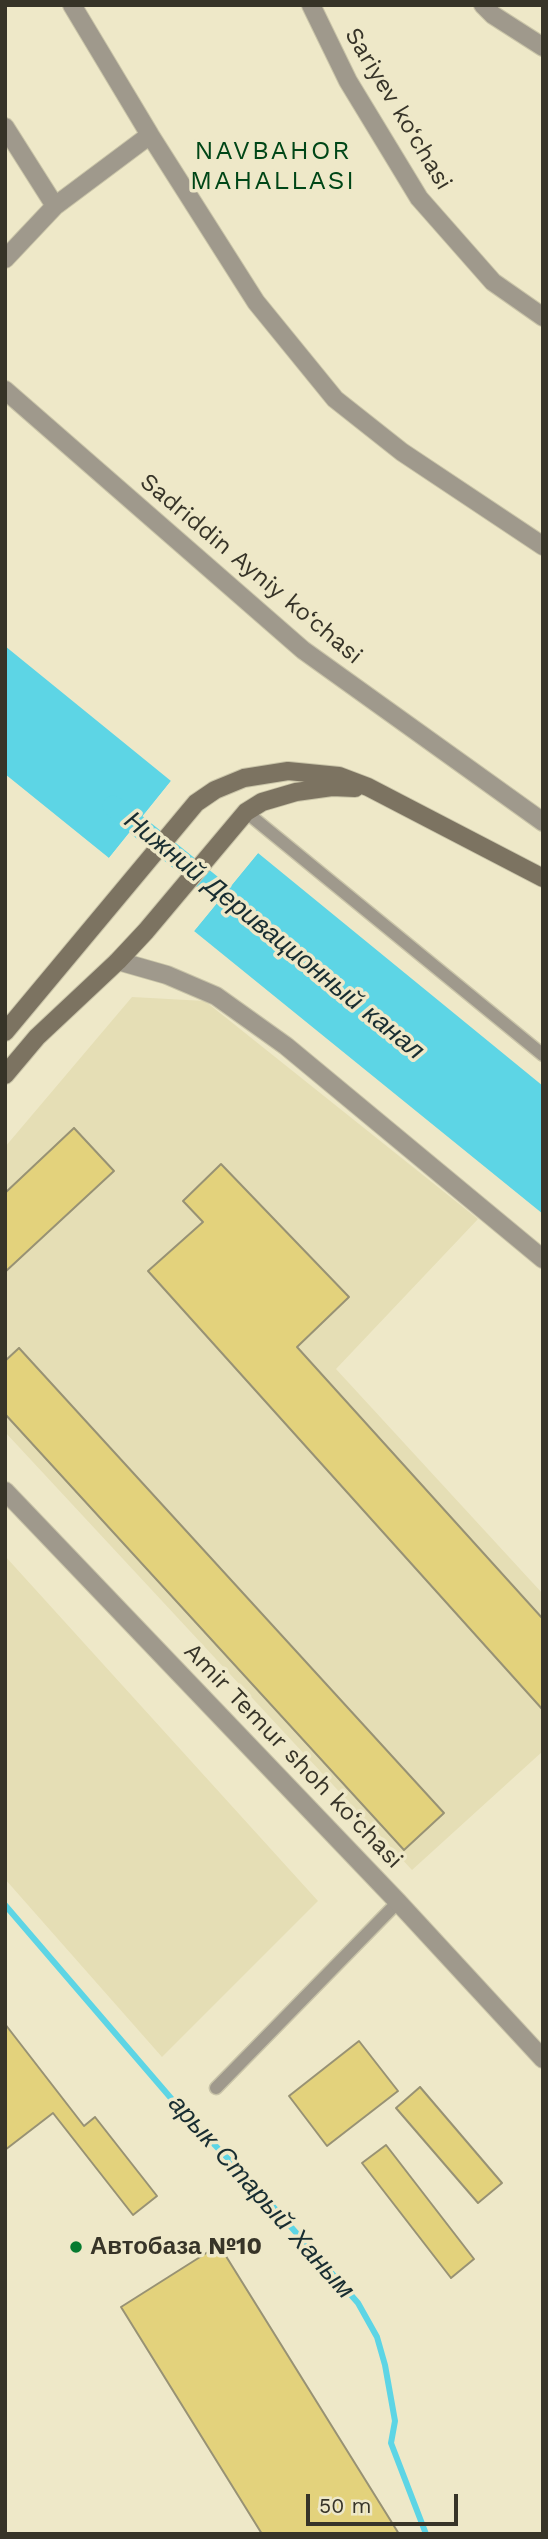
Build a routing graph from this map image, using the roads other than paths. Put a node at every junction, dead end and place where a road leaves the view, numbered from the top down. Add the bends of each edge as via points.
1 (72, 5) edge
2 (311, 5) edge
3 (482, 5) edge
4 (543, 47) edge
5 (5, 127) edge
6 (150, 135) junction
7 (55, 206) junction
8 (5, 259) edge
9 (543, 317) edge
10 (5, 390) edge
11 (543, 546) edge
12 (391, 799) junction
13 (246, 812) junction
14 (543, 822) edge
15 (543, 878) edge
16 (118, 961) junction
17 (8, 1022) edge
18 (543, 1055) edge
19 (5, 1075) edge
20 (543, 1259) edge
21 (5, 1491) edge
22 (398, 1902) junction
23 (543, 2059) edge
24 (216, 2088) dead end

1 - 6 street
2 - 9 street, Sariyev ko‘chasi via 348,81 419,198 493,282
3 - 4 street
5 - 7 street
6 - 7 street
6 - 11 street via 256,302 335,399 402,452
7 - 8 street
10 - 14 street, Sadriddin Ayniy ko‘chasi via 303,650
12 - 13 main road via 370,791 332,787 279,796
12 - 15 main road
12 - 17 main road via 339,776 288,771 224,785 196,803
13 - 16 main road
13 - 18 lane
16 - 19 main road via 37,1037
16 - 20 street via 216,996 286,1046
21 - 22 street, Amir Temur shoh ko‘chasi
22 - 23 street, Amir Temur shoh ko‘chasi
22 - 24 lane

